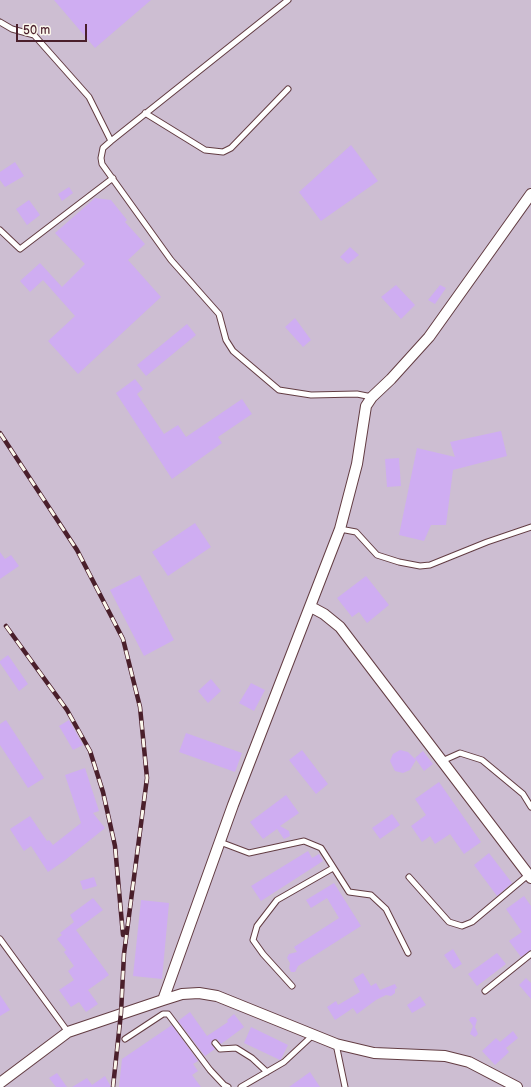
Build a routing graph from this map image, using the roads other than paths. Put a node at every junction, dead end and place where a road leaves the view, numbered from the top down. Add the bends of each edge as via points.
1 (288, 0) edge
2 (0, 22) edge
3 (288, 90) dead end
4 (145, 113) junction
5 (111, 141) junction
6 (113, 178) junction
7 (531, 194) edge
8 (0, 230) edge
9 (372, 397) junction
10 (531, 527) edge
11 (340, 529) junction
12 (311, 607) junction
13 (442, 761) junction
14 (531, 807) edge
15 (220, 842) junction
16 (333, 868) junction
17 (530, 876) edge
18 (409, 877) dead end
19 (0, 939) edge
20 (408, 953) dead end
21 (531, 954) edge
22 (292, 986) dead end
23 (485, 991) dead end
24 (163, 1000) junction
25 (68, 1032) junction
26 (313, 1035) junction
27 (124, 1039) dead end
28 (215, 1043) dead end
29 (336, 1044) junction
30 (267, 1072) junction
31 (0, 1083) edge
32 (228, 1087) edge
33 (241, 1087) edge
34 (345, 1087) edge
35 (517, 1087) edge

1 - 4 lane
2 - 5 lane via 12,29 34,35 89,97
3 - 4 lane via 223,152 205,150
4 - 5 lane
5 - 6 lane via 103,148 101,158 102,164
6 - 8 lane via 20,249
6 - 9 lane via 171,260 218,314 232,351 280,390 311,395 357,394
7 - 9 street via 429,337 391,380
9 - 11 street via 366,406 357,464
10 - 11 lane via 430,565 420,566 377,554 356,532
11 - 12 street
12 - 13 street via 340,627
12 - 15 street
13 - 14 lane via 460,753 482,760 522,794
13 - 17 street
15 - 16 lane via 249,853 304,842 321,848
15 - 24 street
16 - 20 lane via 348,892 371,895 386,909
16 - 22 lane via 277,900 257,926 253,940
17 - 18 lane via 472,922 462,926 449,922
19 - 25 lane
21 - 23 lane
24 - 25 street
24 - 26 street via 182,994 217,996
25 - 31 street
26 - 29 street
26 - 30 lane via 284,1062
27 - 32 lane via 163,1014 168,1014 210,1070
28 - 30 lane via 220,1049 236,1048
29 - 34 lane
29 - 35 street via 374,1054 445,1056 469,1062
30 - 33 lane

